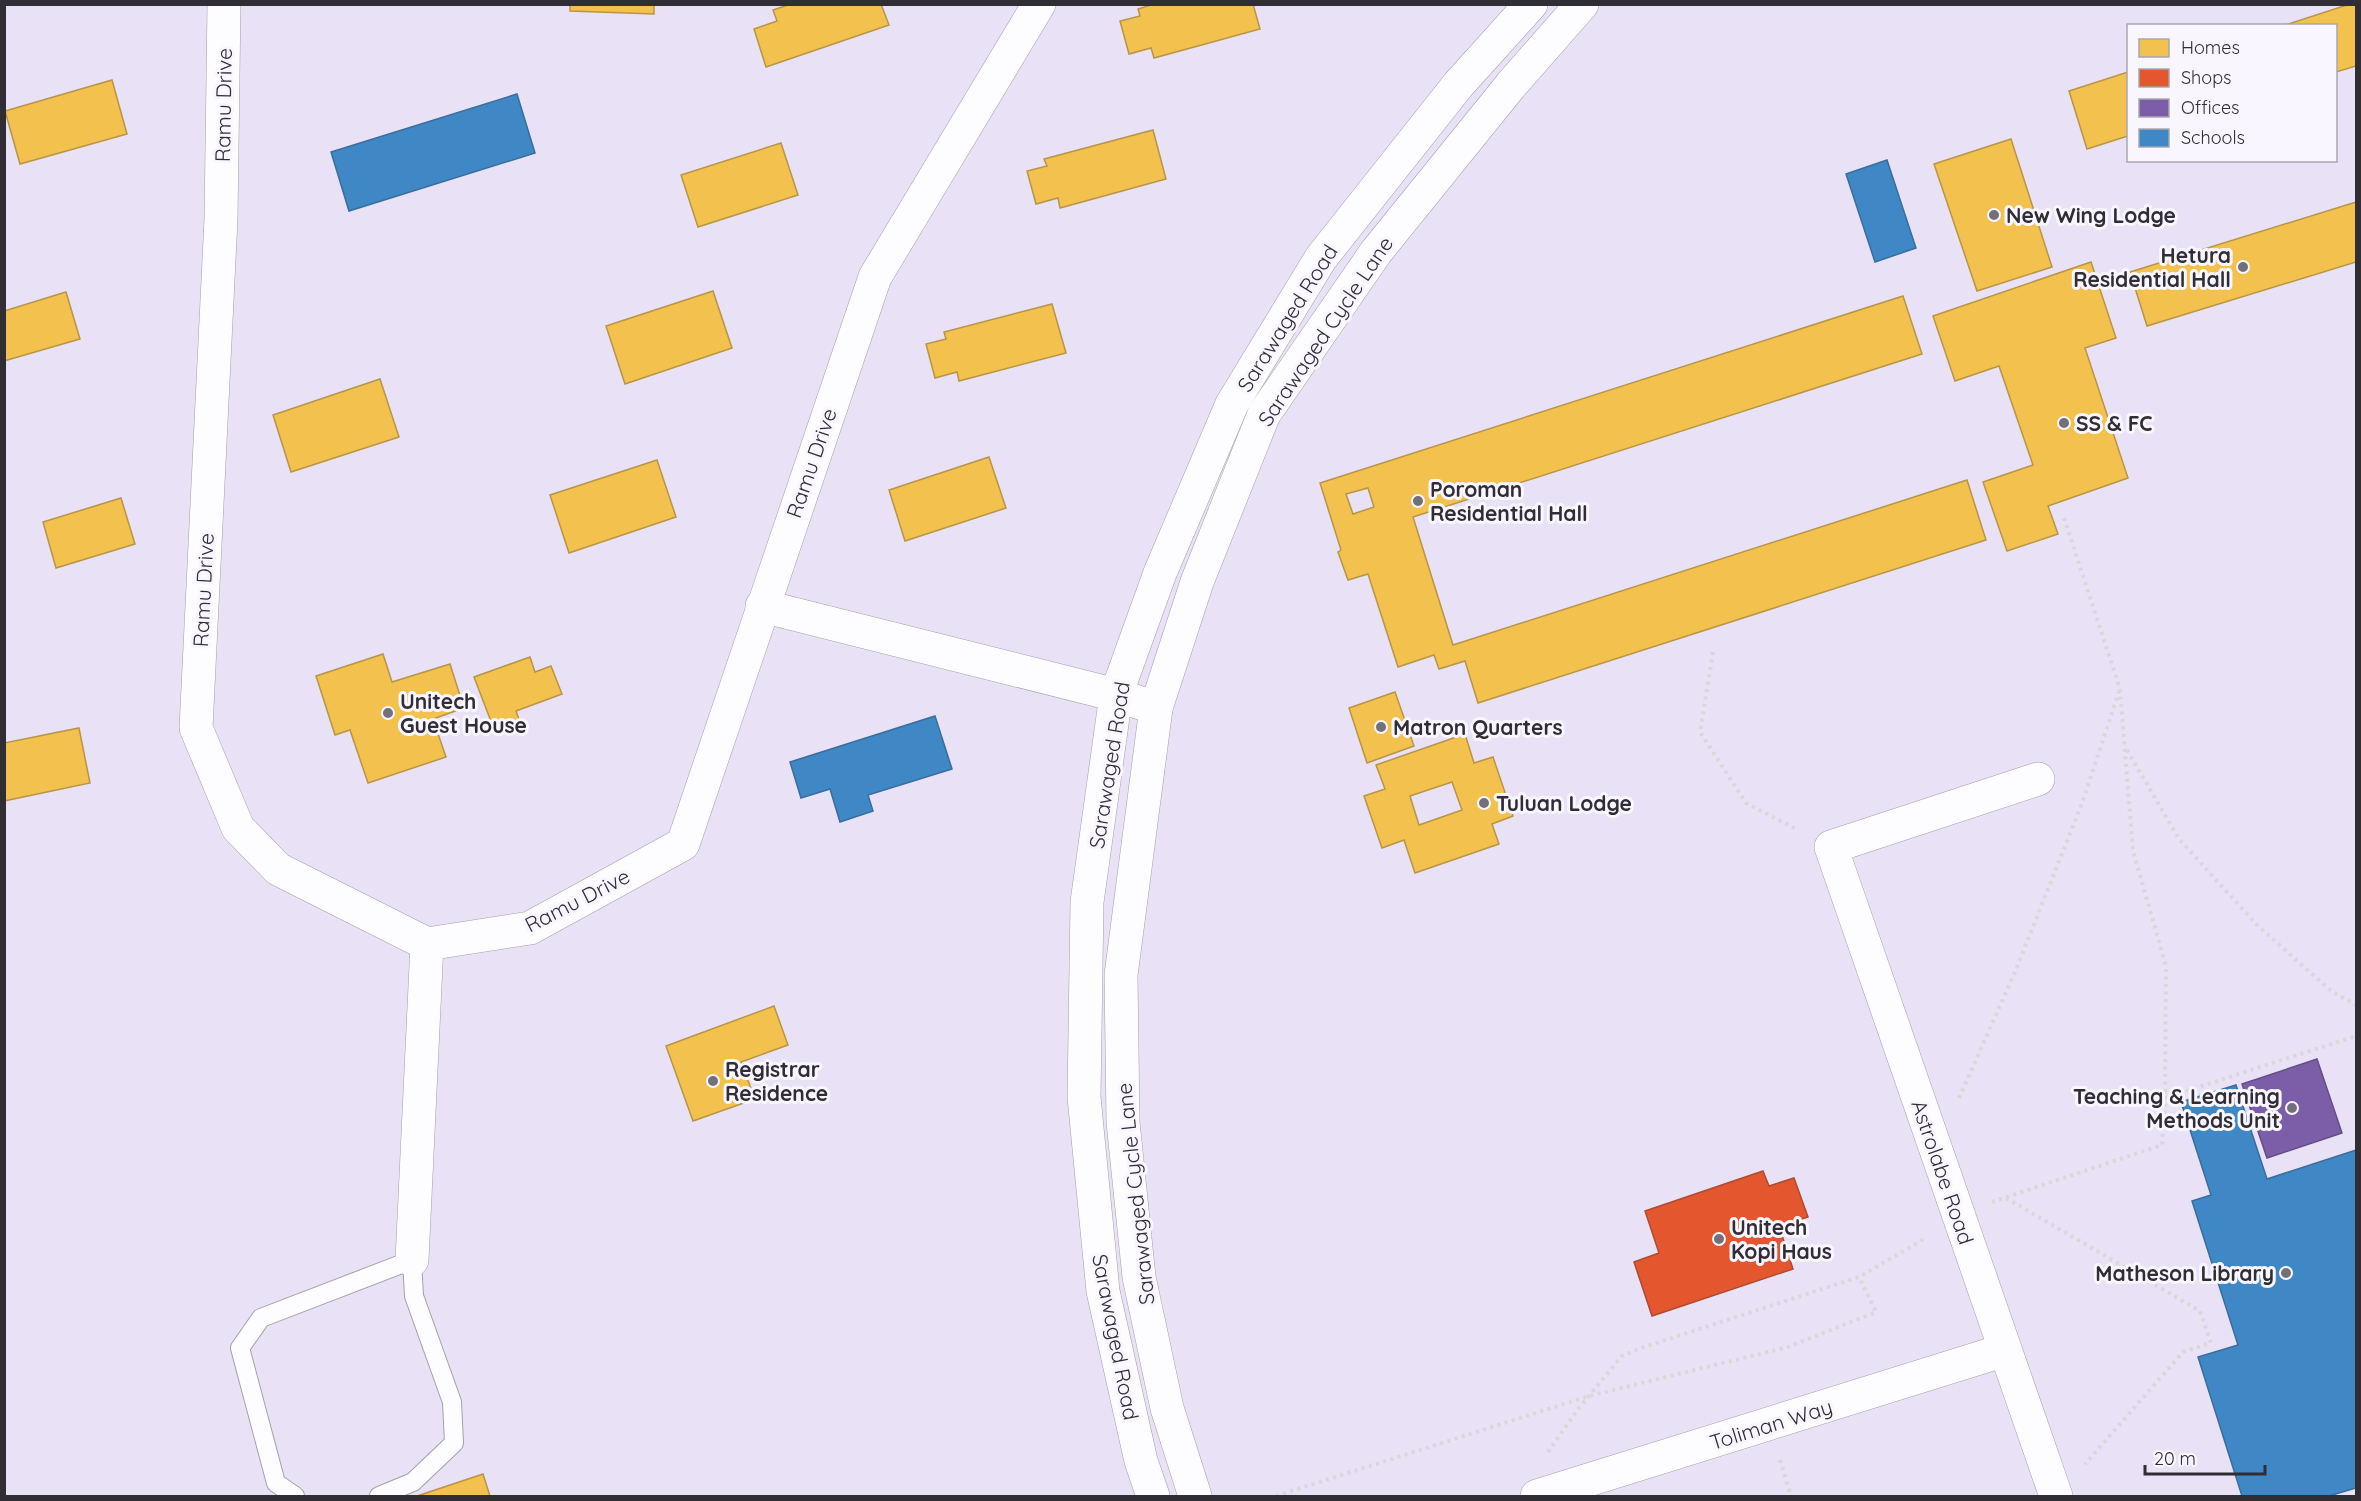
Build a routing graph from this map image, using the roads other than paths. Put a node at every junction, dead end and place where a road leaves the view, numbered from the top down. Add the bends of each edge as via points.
1 (224, 4) edge
2 (1039, 4) edge
3 (1531, 4) edge
4 (1582, 4) edge
5 (762, 606) junction
6 (1116, 695) junction
7 (1156, 708) junction
8 (2038, 779) dead end
9 (427, 944) junction
10 (412, 1260) junction
11 (2005, 1350) junction
12 (295, 1497) edge
13 (379, 1497) edge
14 (1153, 1497) edge
15 (1195, 1497) edge
16 (1537, 1497) edge
17 (2056, 1497) edge

1 - 9 street, Ramu Drive via 220,230 196,728 238,828 278,869
2 - 5 street, Ramu Drive via 875,277
3 - 6 street, Sarawaged Road via 1458,85 1321,258 1238,394 1160,573
4 - 7 street, Sarawaged Cycle Lane via 1376,252 1264,414 1197,582
5 - 6 street
5 - 9 street, Ramu Drive via 683,844 530,928
6 - 7 street
6 - 14 street, Sarawaged Road via 1087,902 1084,1097 1103,1291 1141,1461
7 - 15 street, Sarawaged Cycle Lane via 1121,975 1123,1122 1139,1277 1167,1408
8 - 11 street, Astrolabe Road via 1831,847
9 - 10 street
10 - 12 lane via 261,1318 240,1348 276,1484
10 - 13 lane via 414,1296 452,1402 454,1443 412,1482
11 - 16 street, Toliman Way
11 - 17 street, Astrolabe Road

